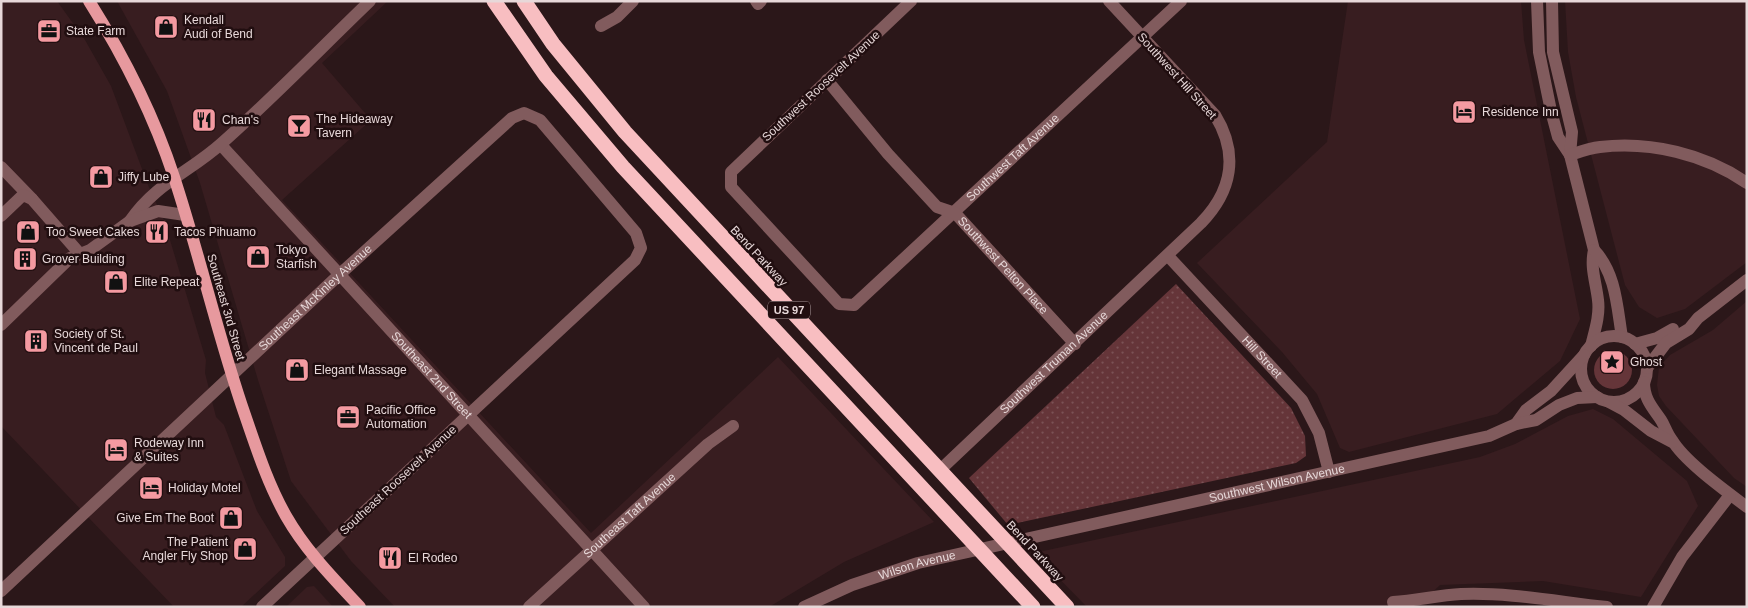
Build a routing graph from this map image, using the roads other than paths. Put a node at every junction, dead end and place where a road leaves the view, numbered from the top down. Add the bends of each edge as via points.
1 (89, 1) edge
2 (370, 1) edge
3 (494, 1) edge
4 (524, 1) edge
5 (633, 1) edge
6 (911, 1) edge
7 (1109, 1) edge
8 (1181, 1) edge
9 (1537, 1) edge
10 (1552, 1) edge
11 (601, 26) dead end
12 (1142, 37) junction
13 (827, 80) junction
14 (524, 113) joint
15 (221, 145) junction
16 (1570, 155) junction
17 (1, 167) edge
18 (174, 176) junction
19 (1747, 183) edge
20 (32, 199) junction
21 (954, 213) junction
22 (185, 214) junction
23 (1, 216) edge
24 (130, 221) junction
25 (1594, 250) junction
26 (80, 254) junction
27 (1168, 256) junction
28 (340, 274) junction
29 (1747, 280) edge
30 (839, 304) joint
31 (4, 318) edge
32 (1698, 318) junction
33 (1622, 338) junction
34 (1075, 344) junction
35 (1635, 344) junction
36 (1588, 350) junction
37 (1647, 368) junction
38 (232, 376) junction
39 (1644, 382) junction
40 (1603, 400) junction
41 (469, 414) junction
42 (1516, 424) junction
43 (734, 426) dead end
44 (1672, 442) junction
45 (939, 471) junction
46 (1329, 472) junction
47 (1730, 495) junction
48 (1747, 507) edge
49 (1036, 537) joint
50 (591, 550) junction
51 (314, 558) junction
52 (1, 591) edge
53 (1393, 602) dead end
54 (262, 607) edge
55 (360, 607) edge
56 (529, 607) edge
57 (644, 607) edge
58 (804, 607) edge
59 (1033, 607) edge
60 (1067, 607) edge
61 (1607, 607) edge
62 (1653, 607) edge

1 - 18 main road, Southeast 3rd Street via 141,91
2 - 15 street
3 - 59 highway, US 97 via 546,76 623,167
4 - 45 highway, Bend Parkway / US 97 via 553,44 624,132
5 - 11 street via 617,17
6 - 13 street, Southwest Roosevelt Avenue
7 - 12 street, Southwest Hill Street
8 - 12 street, Southwest Taft Avenue
9 - 16 street via 1544,81 1558,136
10 - 16 street via 1553,52 1572,132
12 - 21 street, Southwest Taft Avenue
12 - 27 street, Southwest Hill Street via 1215,115 1230,153 1229,177 1220,199 1206,219
13 - 21 street, Southwest Pelton Place via 937,207
13 - 30 street, Southwest Roosevelt Avenue via 731,172 731,187
14 - 28 street, Southeast McKinley Avenue via 512,118
14 - 41 street, Southeast Roosevelt Avenue via 540,120 636,233 641,248 635,260
15 - 18 street
15 - 28 street, Southeast 2nd Street
16 - 19 street via 1598,147 1630,145 1670,149
16 - 25 street
17 - 20 street
18 - 22 main road, Southeast 3rd Street
18 - 24 street via 141,204
20 - 23 street via 23,196
20 - 26 street
21 - 30 street, Southwest Taft Avenue via 854,305
21 - 34 street, Southwest Pelton Place
22 - 24 street via 158,211
22 - 38 main road, Southeast 3rd Street
24 - 26 street
25 - 33 street via 1605,262 1616,295
25 - 36 street via 1591,264 1598,319
26 - 31 street via 70,258
27 - 34 street, Southwest Truman Avenue
27 - 46 street, Hill Street via 1302,400 1319,433
28 - 38 street, Southeast McKinley Avenue
28 - 41 street, Southeast 2nd Street
29 - 32 street
32 - 35 street via 1660,337
32 - 37 street via 1689,329 1666,343
33 - 35 street
33 - 36 street via 1600,339
34 - 45 street, Southwest Truman Avenue
35 - 37 street via 1641,350
36 - 40 street via 1582,364 1584,383
36 - 42 street, Southwest Wilson Avenue via 1551,391 1526,410
37 - 39 street
38 - 51 main road, Southeast 3rd Street via 265,475 288,519
38 - 52 street, Southeast McKinley Avenue
39 - 40 street via 1630,398 1619,402
39 - 44 street via 1644,392 1651,408 1662,420
40 - 42 street, Southwest Wilson Avenue via 1577,398 1536,420
40 - 44 street
41 - 50 street, Southeast 2nd Street
41 - 51 street, Southeast Roosevelt Avenue
42 - 46 street, Southwest Wilson Avenue via 1489,436
43 - 50 street, Southeast Taft Avenue via 708,444
44 - 47 street
45 - 60 highway, Bend Parkway / US 97
46 - 49 street, Southwest Wilson Avenue
47 - 48 street
47 - 62 street via 1682,557
49 - 58 street, Wilson Avenue via 955,554 880,575
50 - 56 street, Southeast Taft Avenue
50 - 57 street, Southeast 2nd Street
51 - 54 street, Southeast Roosevelt Avenue
51 - 55 main road, Southeast 3rd Street
53 - 61 street via 1470,594

